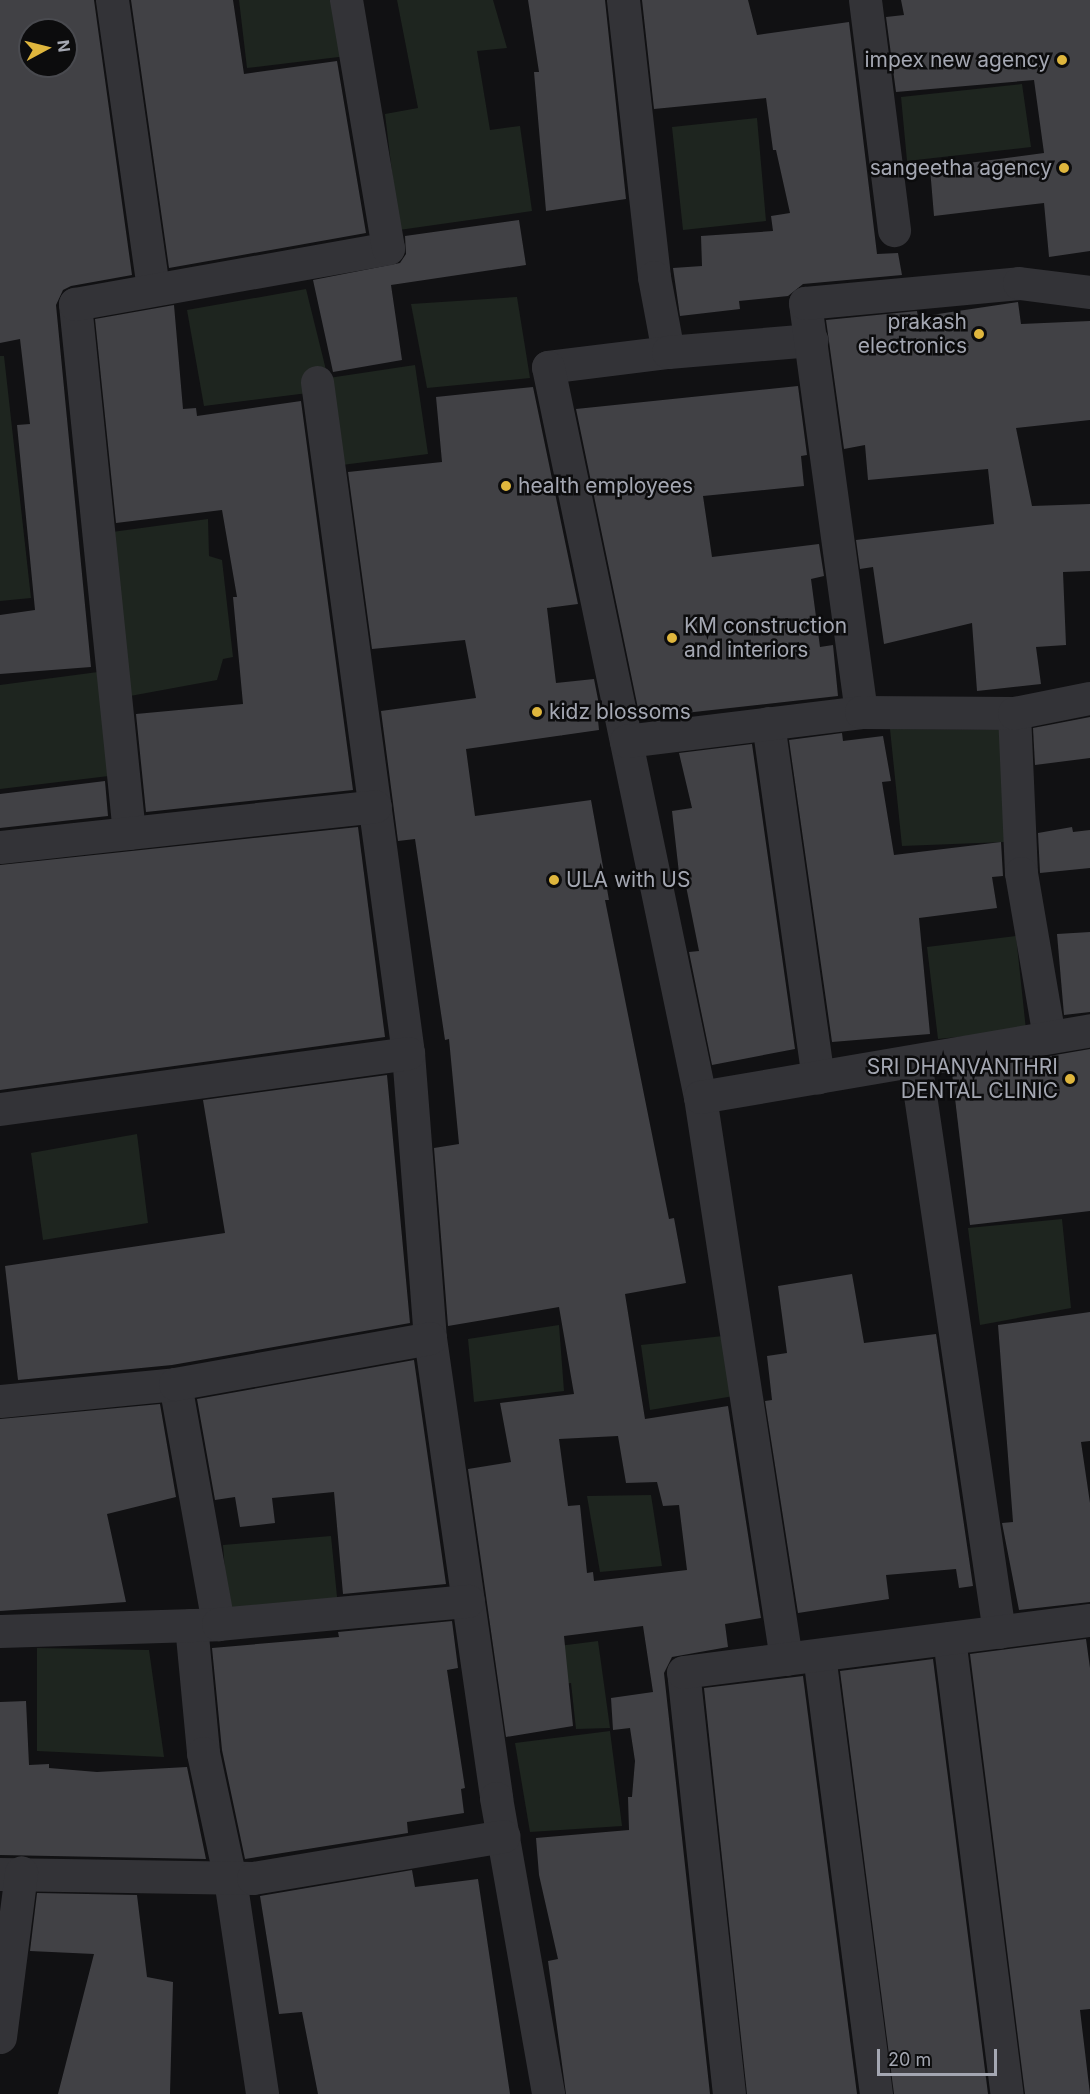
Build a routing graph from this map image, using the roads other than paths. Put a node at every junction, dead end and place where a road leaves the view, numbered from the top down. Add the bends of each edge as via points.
1 (112, 0) edge
2 (346, 0) edge
3 (623, 0) edge
4 (865, 0) edge
5 (894, 230) dead end
6 (153, 289) junction
7 (1090, 292) edge
8 (812, 340) junction
9 (668, 352) junction
10 (317, 382) dead end
11 (1090, 698) edge
12 (861, 712) junction
13 (1014, 713) junction
14 (768, 723) junction
15 (626, 741) junction
16 (375, 806) junction
17 (129, 833) junction
18 (0, 847) edge
19 (1090, 1030) edge
20 (1049, 1037) junction
21 (408, 1053) junction
22 (915, 1061) junction
23 (818, 1077) junction
24 (700, 1097) junction
25 (0, 1109) edge
26 (430, 1338) junction
27 (175, 1384) junction
28 (0, 1401) edge
29 (468, 1601) junction
30 (1090, 1620) edge
31 (205, 1625) junction
32 (0, 1631) edge
33 (999, 1632) junction
34 (949, 1638) junction
35 (819, 1654) junction
36 (786, 1659) junction
37 (503, 1836) junction
38 (10, 1873) edge
39 (230, 1879) junction
40 (0, 2037) edge
41 (262, 2094) edge
42 (548, 2094) edge
43 (729, 2094) edge
44 (876, 2094) edge
45 (1007, 2094) edge

1 - 6 street
2 - 6 street via 388,248
3 - 9 street via 654,278
4 - 5 street
6 - 17 street via 75,304
7 - 8 street via 1019,283 805,303
8 - 9 street
8 - 12 street
9 - 15 street via 548,368
10 - 16 street
11 - 13 street
12 - 13 street
12 - 14 street
13 - 20 street via 1021,873
14 - 15 street
14 - 23 street
15 - 24 street
16 - 17 street
16 - 21 street
17 - 18 street
19 - 20 street
20 - 22 street
21 - 25 street
21 - 26 street
22 - 23 street
22 - 33 street
23 - 24 street
24 - 36 street
26 - 27 street
26 - 29 street
27 - 28 street
27 - 31 street
29 - 31 street
29 - 37 street
30 - 33 street
31 - 32 street
31 - 39 street via 203,1753
33 - 34 street
34 - 35 street
34 - 45 street
35 - 36 street
35 - 44 street
36 - 43 street via 683,1672
37 - 39 street
37 - 42 street
38 - 39 street
38 - 40 street
39 - 41 street

